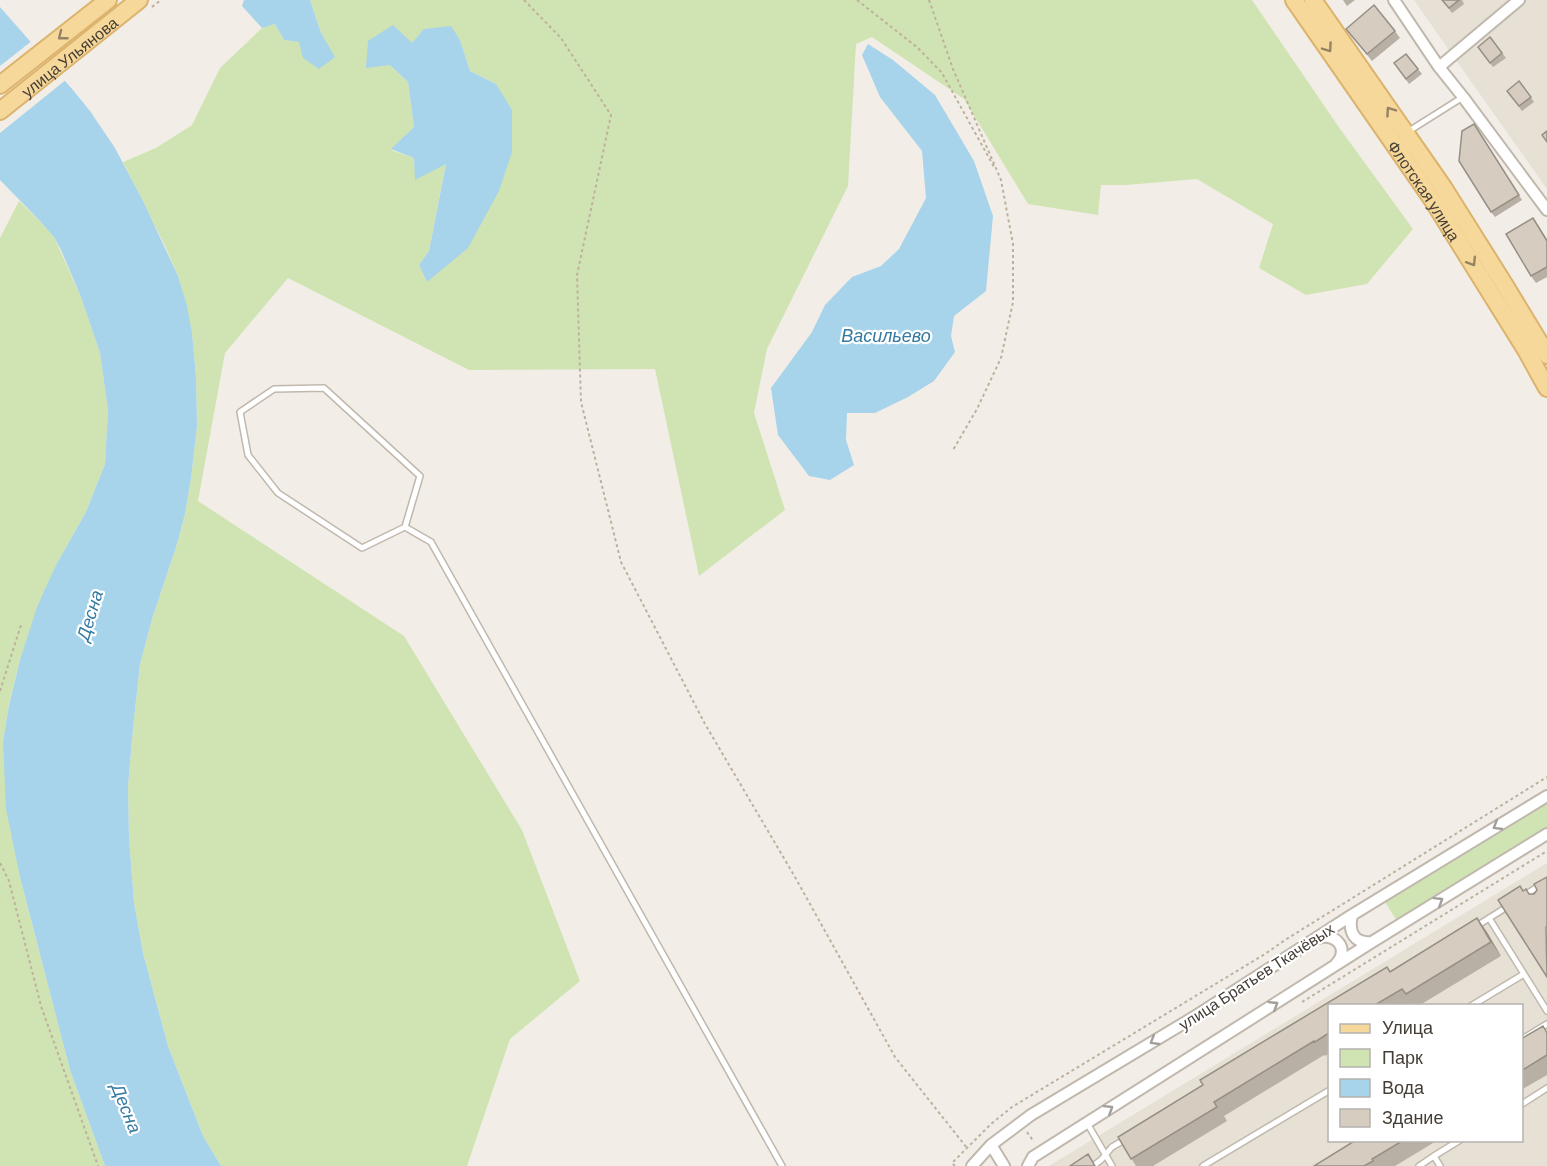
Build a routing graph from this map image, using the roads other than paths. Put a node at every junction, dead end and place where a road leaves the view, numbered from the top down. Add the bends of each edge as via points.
1 (108, 0) edge
2 (139, 0) edge
3 (1294, 0) edge
4 (1313, 0) edge
5 (1394, 0) edge
6 (1520, 0) edge
7 (1439, 67) junction
8 (0, 85) edge
9 (1463, 96) junction
10 (0, 111) edge
11 (1406, 134) junction
12 (1547, 210) edge
13 (1547, 355) edge
14 (1547, 388) edge
15 (405, 527) junction
16 (1547, 796) edge
17 (1547, 834) edge
18 (1547, 881) edge
19 (1533, 890) junction
20 (1538, 897) edge
21 (1352, 915) junction
22 (1489, 918) junction
23 (1470, 929) edge
24 (1316, 938) junction
25 (1372, 942) junction
26 (1334, 967) junction
27 (1524, 974) junction
28 (1473, 1004) edge
29 (1547, 1011) edge
30 (1547, 1024) edge
31 (1523, 1039) edge
32 (1547, 1088) edge
33 (1328, 1091) edge
34 (1523, 1103) edge
35 (1087, 1123) junction
36 (1131, 1136) edge
37 (1457, 1142) edge
38 (991, 1145) junction
39 (1105, 1155) junction
40 (1434, 1156) junction
41 (1034, 1159) edge
42 (984, 1161) edge
43 (782, 1166) edge
44 (972, 1166) edge
45 (1004, 1166) edge
46 (1018, 1166) edge
47 (1093, 1166) edge
48 (1112, 1166) edge
49 (1203, 1166) edge
50 (1419, 1166) edge
51 (1440, 1166) edge

1 -> 8 main road, улица Ульянова
2 - 10 main road, улица Ульянова
3 -> 14 main road, Флотская улица via 1432,199
11 -> 4 main road, Флотская улица
5 - 7 street
6 - 7 street
7 - 9 street
9 - 11 lane
9 - 12 street
11 - 13 main road, Флотская улица
15 - 15 lane via 362,548 278,493 248,455 240,412 274,388 324,388 420,476
15 - 43 lane via 431,542
16 -> 21 street, улица Братьев Ткачёвых
25 -> 17 street
18 - 19 lane
19 - 20 lane
19 - 22 lane
21 - 24 street, улица Братьев Ткачёвых
21 - 25 street via 1351,932 1364,943
22 - 23 lane
22 - 27 lane
24 - 26 street via 1331,937 1338,942 1341,959
24 -> 38 street, улица Братьев Ткачёвых via 1200,1014 1031,1115
25 - 26 street
35 -> 26 street
27 - 28 lane
27 - 29 lane
30 - 31 lane
32 - 34 lane
33 - 49 lane
35 - 39 lane
35 - 41 street
36 - 39 lane
37 - 40 lane
38 - 42 street, улица Братьев Ткачёвых
38 - 45 street
39 - 47 lane
39 - 48 lane
40 - 50 lane
40 - 51 lane
41 - 46 street
42 - 44 street, улица Братьев Ткачёвых

